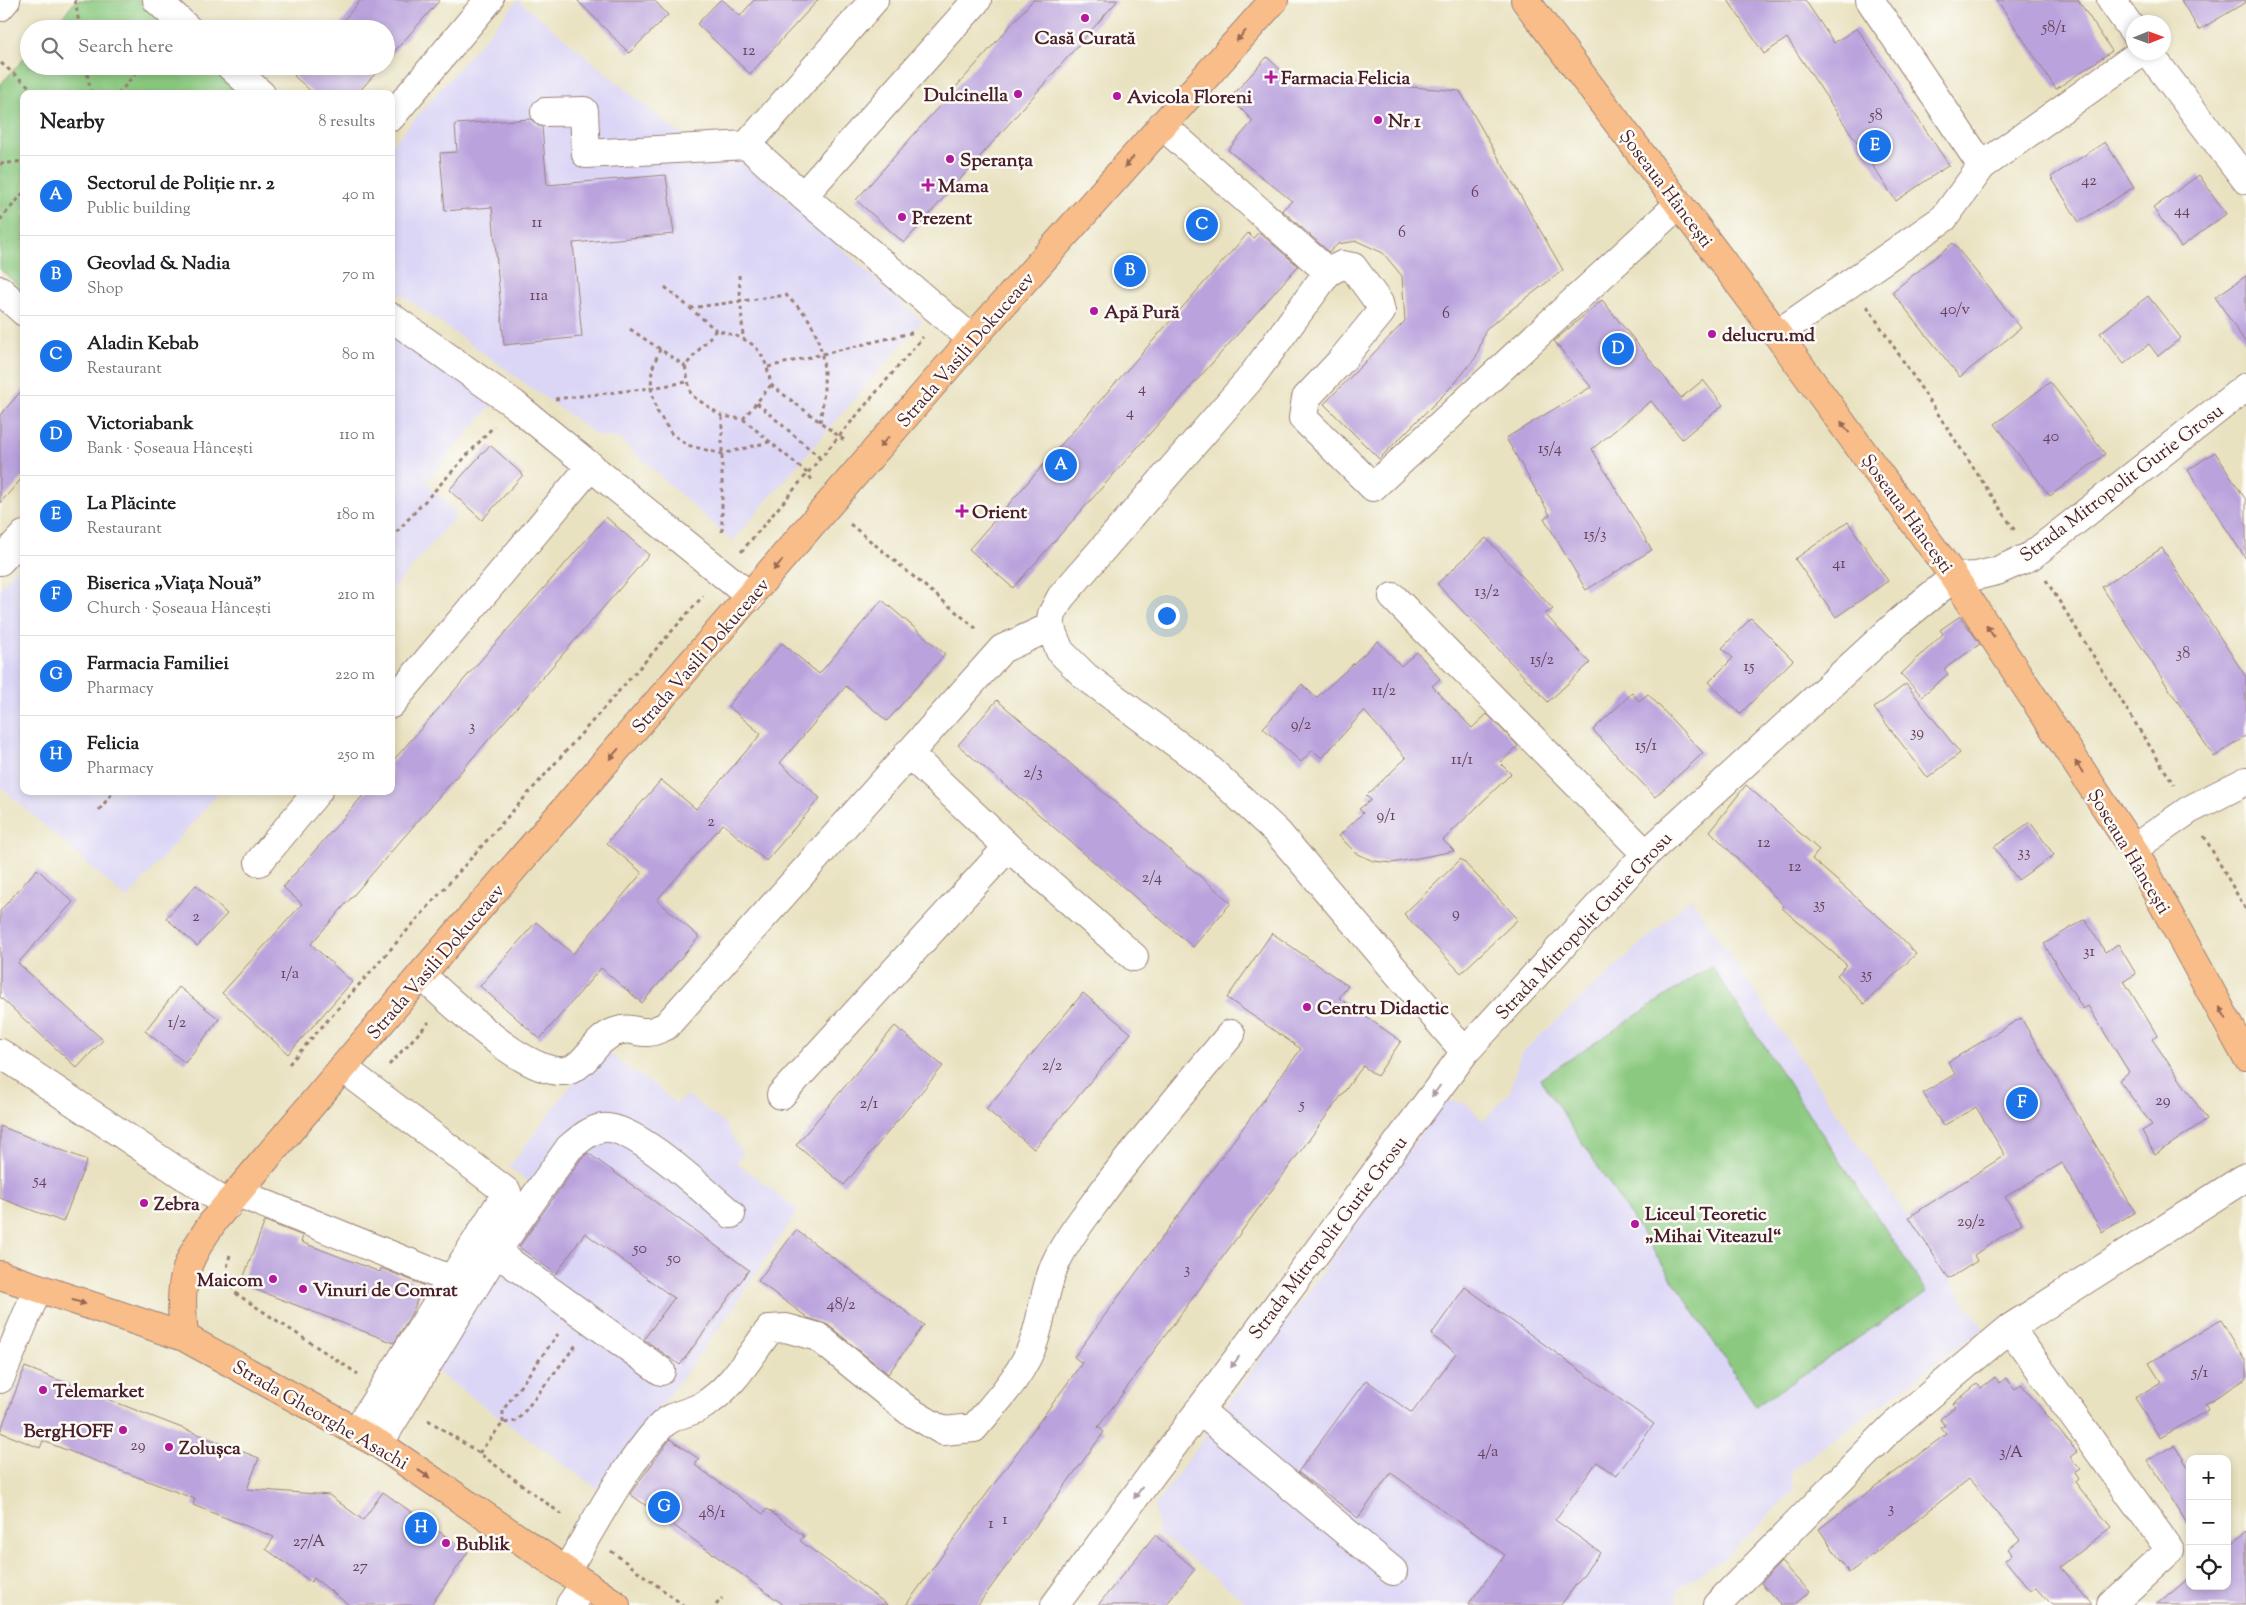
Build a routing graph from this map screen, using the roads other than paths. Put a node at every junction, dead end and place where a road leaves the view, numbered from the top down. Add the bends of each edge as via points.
1 (6, 0) edge
2 (157, 0) edge
3 (489, 0) edge
4 (874, 0) edge
5 (977, 0) edge
6 (1274, 0) edge
7 (1525, 0) edge
8 (1870, 0) edge
9 (2111, 0) edge
10 (0, 7) edge
11 (178, 20) edge
12 (2126, 21) edge
13 (2131, 60) edge
14 (2154, 60) edge
15 (240, 75) edge
16 (256, 90) edge
17 (395, 112) edge
18 (545, 112) dead end
19 (1162, 125) junction
20 (747, 145) junction
21 (1982, 166) junction
22 (2246, 180) edge
23 (803, 196) junction
24 (1679, 204) junction
25 (1328, 272) junction
26 (0, 290) edge
27 (20, 308) edge
28 (395, 320) edge
29 (1777, 334) junction
30 (972, 339) junction
31 (2246, 387) edge
32 (590, 466) junction
33 (20, 539) edge
34 (0, 561) edge
35 (1954, 577) junction
36 (750, 597) junction
37 (1394, 597) dead end
38 (1050, 627) junction
39 (395, 699) edge
40 (908, 753) junction
41 (2246, 781) edge
42 (315, 795) edge
43 (1008, 846) junction
44 (2133, 849) junction
45 (1646, 854) junction
46 (259, 862) dead end
47 (1134, 956) dead end
48 (421, 975) junction
49 (1231, 1034) dead end
50 (1465, 1052) junction
51 (0, 1053) edge
52 (2246, 1056) edge
53 (343, 1068) junction
54 (781, 1095) dead end
55 (2246, 1177) edge
56 (233, 1199) junction
57 (731, 1214) dead end
58 (496, 1252) junction
59 (0, 1275) edge
60 (452, 1280) junction
61 (38, 1288) junction
62 (2010, 1328) junction
63 (184, 1337) junction
64 (661, 1371) dead end
65 (0, 1379) edge
66 (1199, 1410) junction
67 (368, 1438) junction
68 (1392, 1571) dead end
69 (574, 1587) edge
70 (1059, 1604) edge
71 (616, 1605) edge
72 (1717, 1605) edge
73 (2111, 1605) edge

1 - 10 street
2 - 11 street
3 - 17 street
4 - 20 street
5 - 23 street
6 -> 19 main road, Strada Vasili Dokuceaev
7 - 24 main road, Șoseaua Hâncești
8 - 21 street
9 - 12 street
13 - 21 street
14 - 22 street
15 - 16 street
18 - 20 street via 584,111 586,154
19 - 25 street
19 -> 30 main road, Strada Vasili Dokuceaev
20 - 23 street
21 - 29 street via 1944,218
23 - 30 street via 936,321
24 - 25 street via 1373,486 1303,418 1306,398 1381,312 1379,303 1354,267 1342,265
24 - 29 main road, Șoseaua Hâncești
25 - 38 street via 1249,380 1061,597 1052,614
26 - 27 street
28 - 32 street via 514,404
35 -> 29 main road, Șoseaua Hâncești
30 -> 36 main road, Strada Vasili Dokuceaev
31 - 35 street, Strada Mitropolit Gurie Grosu via 2031,556 1997,571
32 - 36 street
32 - 39 street
33 - 34 street
44 -> 35 main road, Șoseaua Hâncești
35 - 45 street, Strada Mitropolit Gurie Grosu via 1900,621
36 -> 48 main road, Strada Vasili Dokuceaev
37 - 45 street
38 - 40 street via 1002,649
38 - 50 street via 1060,652 1085,676 1204,764 1278,833
40 - 43 street
40 - 48 street via 666,1026 647,1032 636,1029 614,1032 600,1041 572,1069 549,1071 522,1059
41 - 44 street via 2189,810
42 - 46 street
43 - 47 street
43 - 54 street
52 -> 44 main road, Șoseaua Hâncești
45 - 50 street, Strada Mitropolit Gurie Grosu
48 - 53 main road, Strada Vasili Dokuceaev
49 - 69 street via 1136,1149 1056,1261 1035,1339 1002,1396 974,1428 943,1431 909,1411 818,1337 786,1328 770,1330 730,1384 702,1406 672,1418 660,1427 612,1494
50 -> 66 street, Strada Mitropolit Gurie Grosu
51 - 56 street
53 - 56 main road, Strada Vasili Dokuceaev
53 - 60 street via 507,1192
55 - 62 street
56 - 60 street
56 - 63 main road, Strada Vasili Dokuceaev via 188,1262 181,1286
57 - 58 street via 636,1138 613,1128 600,1128 569,1148
58 - 64 street
58 - 67 street
59 - 61 main road, Strada Gheorghe Asachi
60 - 67 street
61 -> 63 main road, Strada Gheorghe Asachi
61 - 65 street
62 - 72 street via 1892,1427
62 - 73 street via 2170,1550
63 - 67 main road, Strada Gheorghe Asachi
66 - 68 street
66 -> 70 street, Strada Mitropolit Gurie Grosu
67 -> 69 main road, Strada Gheorghe Asachi
69 - 71 main road, Strada Gheorghe Asachi

